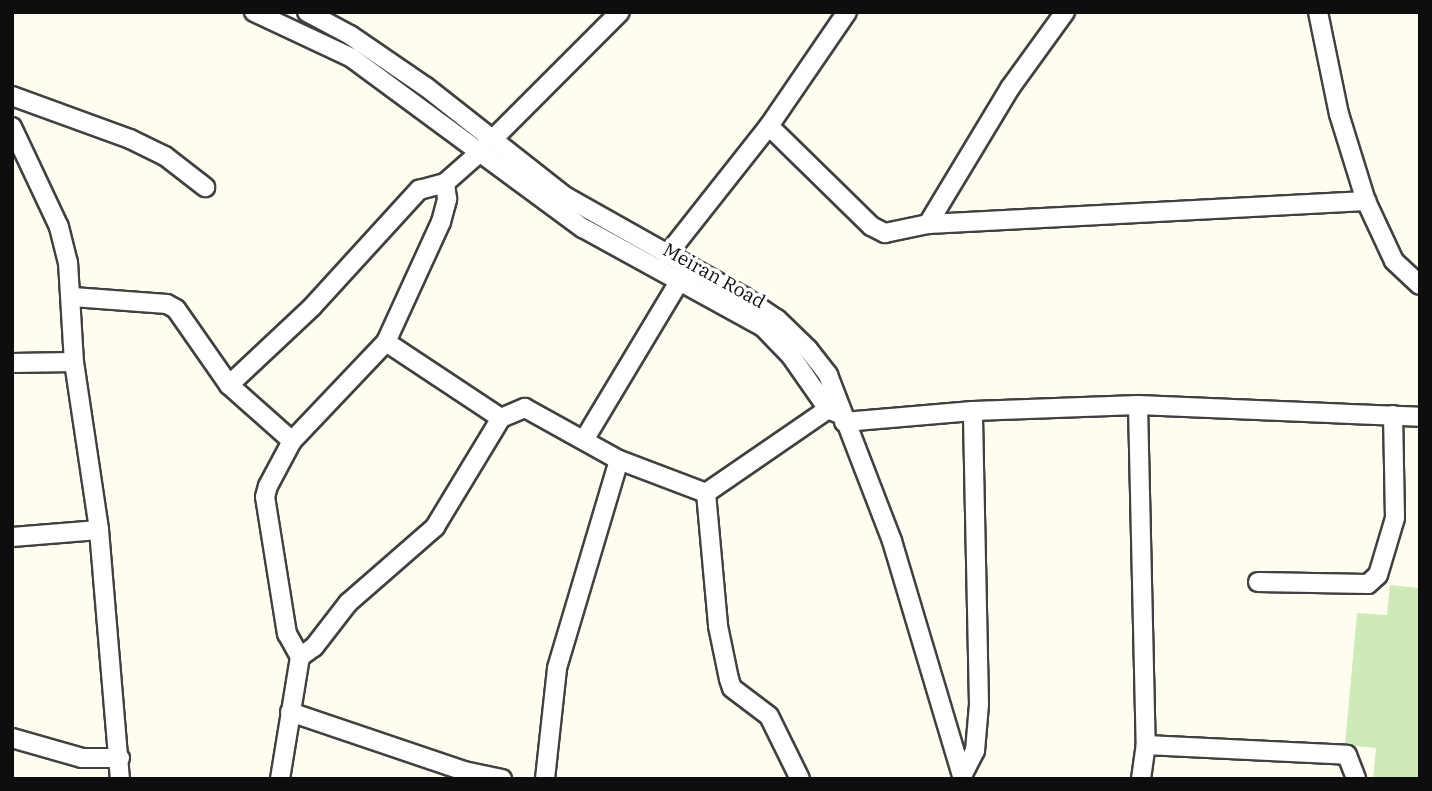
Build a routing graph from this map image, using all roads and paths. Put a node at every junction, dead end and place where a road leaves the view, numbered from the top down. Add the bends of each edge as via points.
1 (254, 12) edge
2 (307, 12) edge
3 (847, 12) edge
4 (1065, 12) edge
5 (1318, 12) edge
6 (615, 14) edge
7 (12, 96) edge
8 (769, 126) junction
9 (12, 127) edge
10 (485, 146) junction
11 (445, 183) junction
12 (205, 187) dead end
13 (1366, 201) junction
14 (928, 224) junction
15 (667, 254) junction
16 (680, 281) junction
17 (1420, 285) edge
18 (73, 297) junction
19 (386, 342) junction
20 (74, 362) junction
21 (12, 363) edge
22 (229, 385) junction
23 (1138, 405) junction
24 (973, 411) junction
25 (838, 415) junction
26 (1393, 415) junction
27 (1420, 417) edge
28 (501, 418) junction
29 (584, 440) junction
30 (292, 441) junction
31 (619, 460) junction
32 (706, 493) junction
33 (99, 530) junction
34 (12, 537) edge
35 (1258, 582) dead end
36 (300, 657) junction
37 (290, 712) junction
38 (12, 738) edge
39 (1146, 746) junction
40 (120, 758) junction
41 (963, 777) edge
42 (120, 779) edge
43 (280, 779) edge
44 (502, 779) edge
45 (545, 779) edge
46 (800, 779) edge
47 (1141, 779) edge
48 (1356, 779) edge

1 - 10 street, Meiran Road via 341,51
2 - 10 street, Meiran Road via 376,52
3 - 8 street
4 - 14 street via 1010,89
5 - 13 street via 1339,114
6 - 10 street
7 - 12 street via 130,139 165,156
8 - 14 street via 871,226 885,233
8 - 15 street
9 - 18 street via 59,227
10 - 11 street
10 - 15 street, Meiran Road
10 - 16 street, Meiran Road via 583,228
11 - 19 street via 447,200 441,222
11 - 22 street via 419,190 312,307
13 - 14 street
13 - 17 street via 1394,261
15 - 25 street, Meiran Road via 777,319 828,375
16 - 25 street, Meiran Road via 763,327
16 - 29 street
18 - 20 street
18 - 22 street via 167,304 176,309
19 - 28 street
19 - 30 street
20 - 21 street
20 - 33 street
22 - 30 street
23 - 24 street
23 - 26 street
23 - 39 street
24 - 25 street
24 - 41 street via 979,704 975,751
25 - 32 street
25 - 41 street via 892,541
26 - 27 street
26 - 35 street via 1395,518 1378,575 1368,584
28 - 29 street via 525,408
28 - 36 street via 435,527 348,603 314,647
29 - 31 street
30 - 36 street via 265,497 288,634
31 - 32 street
31 - 45 street via 557,668
32 - 46 street via 718,626 729,679 732,688 769,716
33 - 34 street
33 - 40 street
36 - 37 street
37 - 43 street
37 - 44 street via 464,771
38 - 40 street via 82,758
39 - 47 street
39 - 48 street via 1347,755
40 - 42 street

